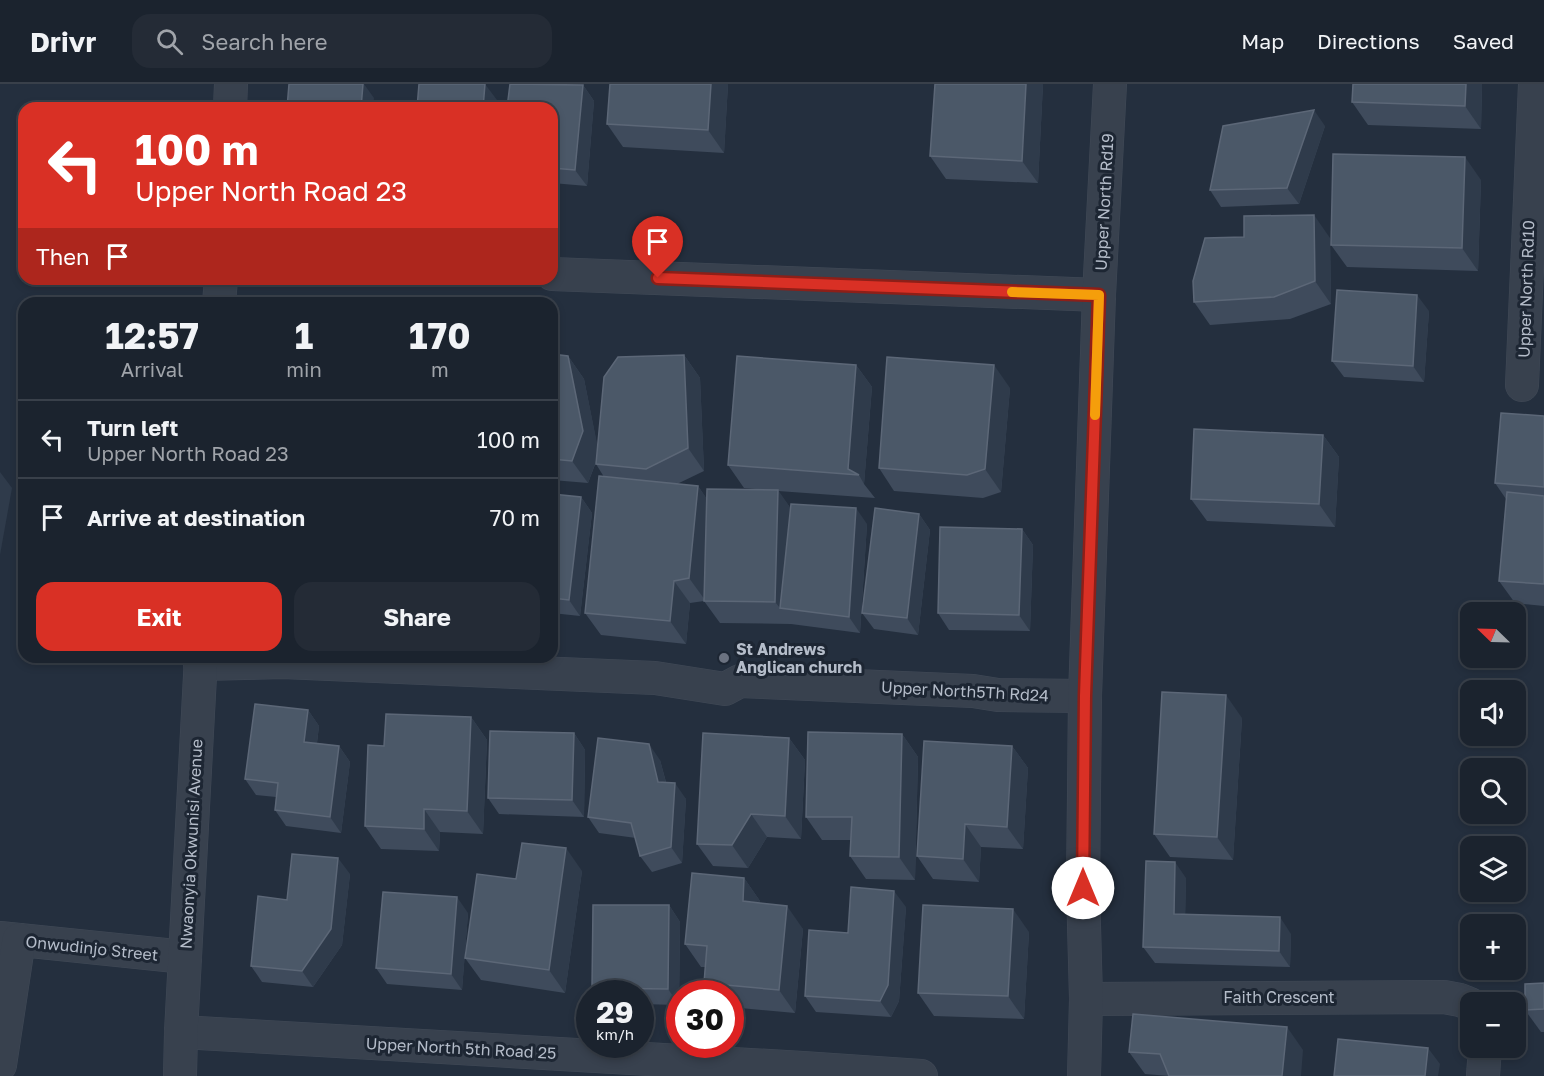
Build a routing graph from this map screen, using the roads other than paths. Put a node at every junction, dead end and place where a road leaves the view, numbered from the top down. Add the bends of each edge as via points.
1 (231, 84) edge
2 (1110, 84) edge
3 (1535, 84) edge
4 (230, 102) edge
5 (558, 274) edge
6 (1099, 295) junction
7 (1522, 385) dead end
8 (201, 663) edge
9 (306, 663) edge
10 (1085, 696) junction
11 (9, 939) edge
12 (185, 957) junction
13 (1086, 999) junction
14 (1460, 1000) edge
15 (181, 1032) junction
16 (1485, 1058) edge
17 (0, 1065) edge
18 (180, 1076) edge
19 (921, 1076) edge
20 (1084, 1076) edge
21 (1484, 1076) edge

1 - 4 street
2 - 6 street, Upper North Rd19
3 - 7 street, Upper North Rd10
5 - 6 street
6 - 10 street, Upper North Rd19
8 - 12 street, Nwaonyia Okwunisi Avenue
9 - 10 street, Upper North5Th Rd24 via 655,678 725,689 740,681
10 - 13 street, Upper North Rd19
11 - 12 street, Onwudinjo Street
11 - 17 street
12 - 15 street, Nwaonyia Okwunisi Avenue
13 - 14 street, Faith Crescent
13 - 20 street, Upper North Rd19
15 - 18 street, Nwaonyia Okwunisi Avenue
15 - 19 street, Upper North 5th Road 25
16 - 21 street

